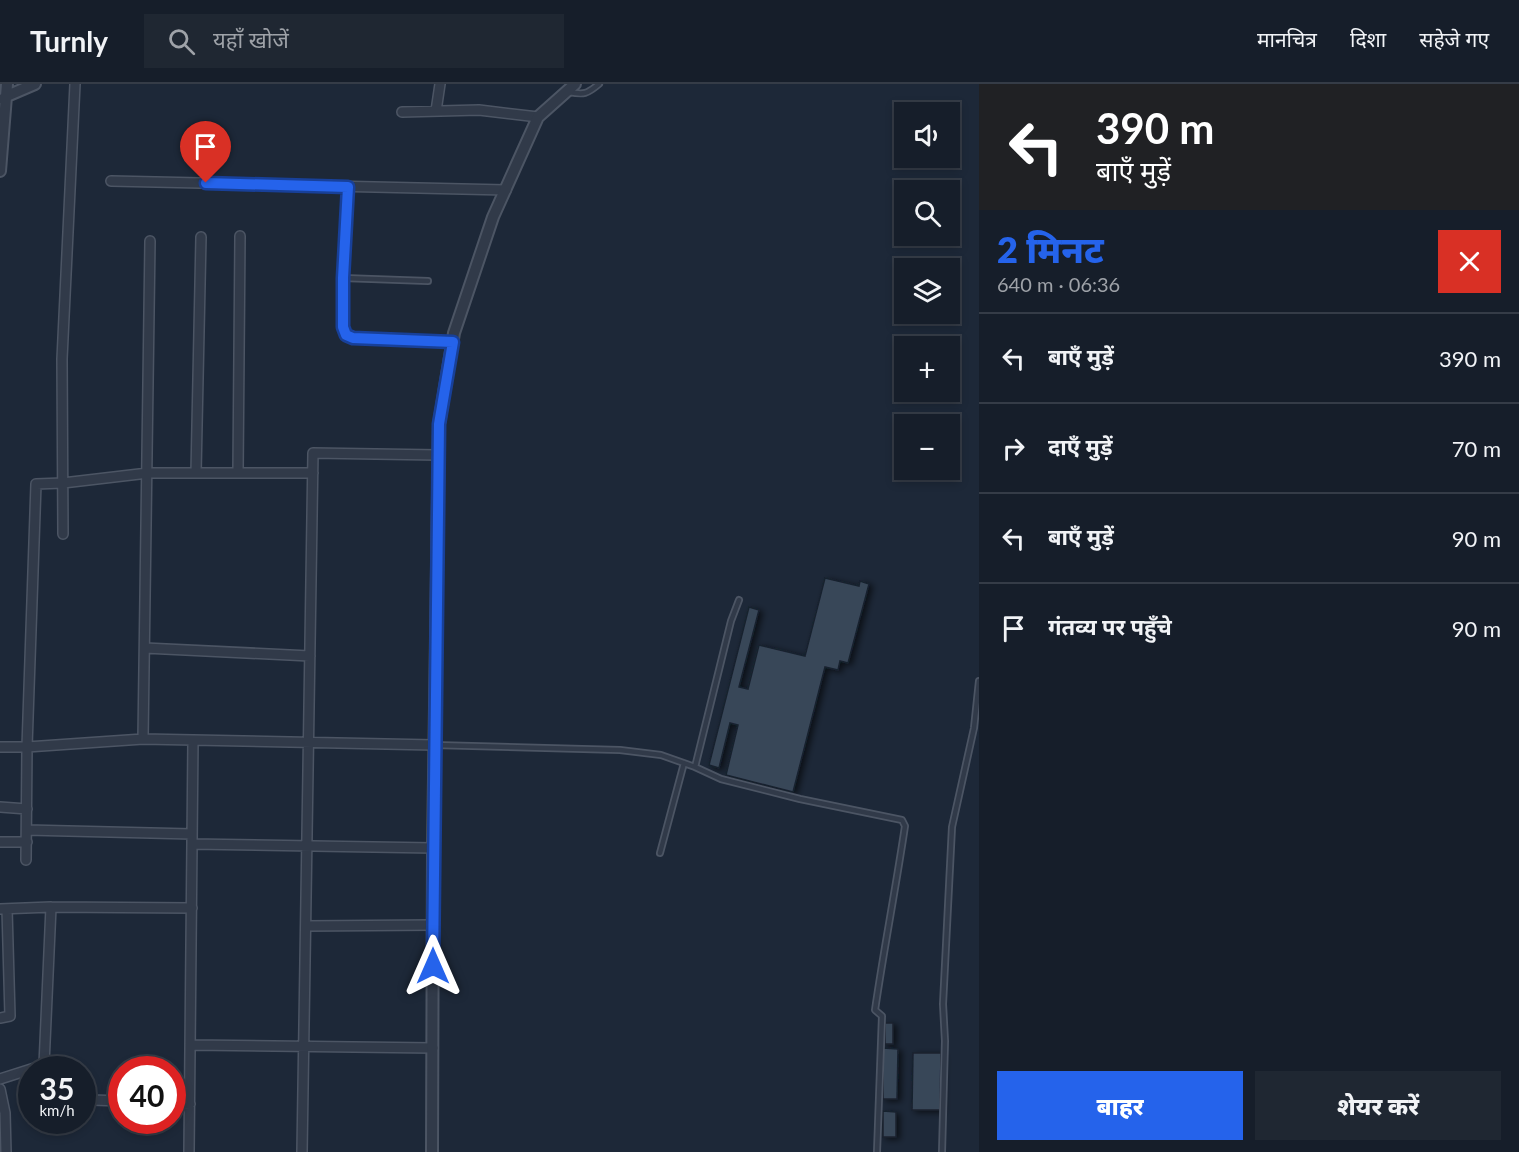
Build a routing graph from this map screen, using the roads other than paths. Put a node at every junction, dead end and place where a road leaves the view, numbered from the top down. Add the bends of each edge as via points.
1 (7, 84) edge
2 (35, 84) edge
3 (75, 84) edge
4 (440, 84) edge
5 (599, 84) edge
6 (569, 86) edge
7 (3, 98) edge
8 (402, 111) dead end
9 (436, 111) junction
10 (538, 117) junction
11 (0, 171) edge
12 (111, 181) dead end
13 (348, 187) junction
14 (506, 190) junction
15 (240, 236) dead end
16 (201, 237) dead end
17 (150, 241) dead end
18 (343, 278) junction
19 (428, 281) dead end
20 (453, 342) junction
21 (438, 455) junction
22 (148, 473) junction
23 (196, 473) junction
24 (238, 473) junction
25 (313, 473) junction
26 (63, 483) junction
27 (63, 534) dead end
28 (739, 600) dead end
29 (145, 648) junction
30 (310, 656) junction
31 (979, 681) edge
32 (143, 739) junction
33 (193, 740) junction
34 (309, 742) junction
35 (434, 745) junction
36 (0, 747) edge
37 (27, 747) junction
38 (684, 763) junction
39 (695, 767) junction
40 (0, 807) edge
41 (27, 809) junction
42 (27, 830) junction
43 (192, 839) junction
44 (0, 842) edge
45 (27, 842) junction
46 (307, 846) junction
47 (433, 848) junction
48 (660, 853) dead end
49 (26, 860) dead end
50 (51, 907) junction
51 (192, 908) junction
52 (4, 909) edge
53 (433, 925) junction
54 (306, 926) junction
55 (0, 1018) edge
56 (191, 1045) junction
57 (304, 1047) junction
58 (433, 1048) junction
59 (45, 1056) edge
60 (18, 1074) edge
61 (0, 1079) edge
62 (0, 1089) edge
63 (186, 1104) edge
64 (190, 1104) junction
65 (6, 1152) edge
66 (189, 1152) edge
67 (302, 1152) edge
68 (432, 1152) edge
69 (877, 1152) edge
70 (942, 1152) edge

1 - 7 street
2 - 7 street
3 - 26 street via 62,359
4 - 9 street
5 - 6 lane via 582,95
6 - 10 street
7 - 11 street
8 - 9 street
9 - 10 street via 479,110
10 - 14 street
12 - 13 street
13 - 14 street
13 - 18 lane
14 - 20 street via 493,218
15 - 24 street
16 - 23 street
17 - 22 street
18 - 19 lane
18 - 20 lane via 346,335
20 - 21 street via 439,424
21 - 25 street via 313,453
21 - 35 street
22 - 23 street
22 - 26 street
22 - 29 street
23 - 24 street
24 - 25 street
25 - 30 street
26 - 27 street
26 - 37 street via 36,484
28 - 39 lane
29 - 30 street
29 - 32 street
30 - 34 street
31 - 70 lane via 974,728 952,827 943,1004
32 - 33 street
32 - 37 street
33 - 34 street
33 - 43 street
34 - 35 street
34 - 46 street
35 - 38 lane via 620,750
35 - 47 street
36 - 37 street
37 - 41 street
38 - 39 lane
38 - 48 lane
39 - 69 lane via 721,779 902,820 905,826 875,1010 882,1016
40 - 41 street
41 - 42 street
42 - 43 street
42 - 45 street
43 - 46 street
43 - 51 street
44 - 45 street
45 - 49 street
46 - 47 street
46 - 54 street
47 - 53 street
50 - 51 street
50 - 52 street
50 - 59 street
51 - 56 street
52 - 55 street via 10,1016
53 - 54 street
53 - 58 street
54 - 57 street
56 - 57 street
56 - 64 street
57 - 58 street
57 - 67 street
58 - 68 street
60 - 61 street
62 - 65 street
63 - 64 street
64 - 66 street

